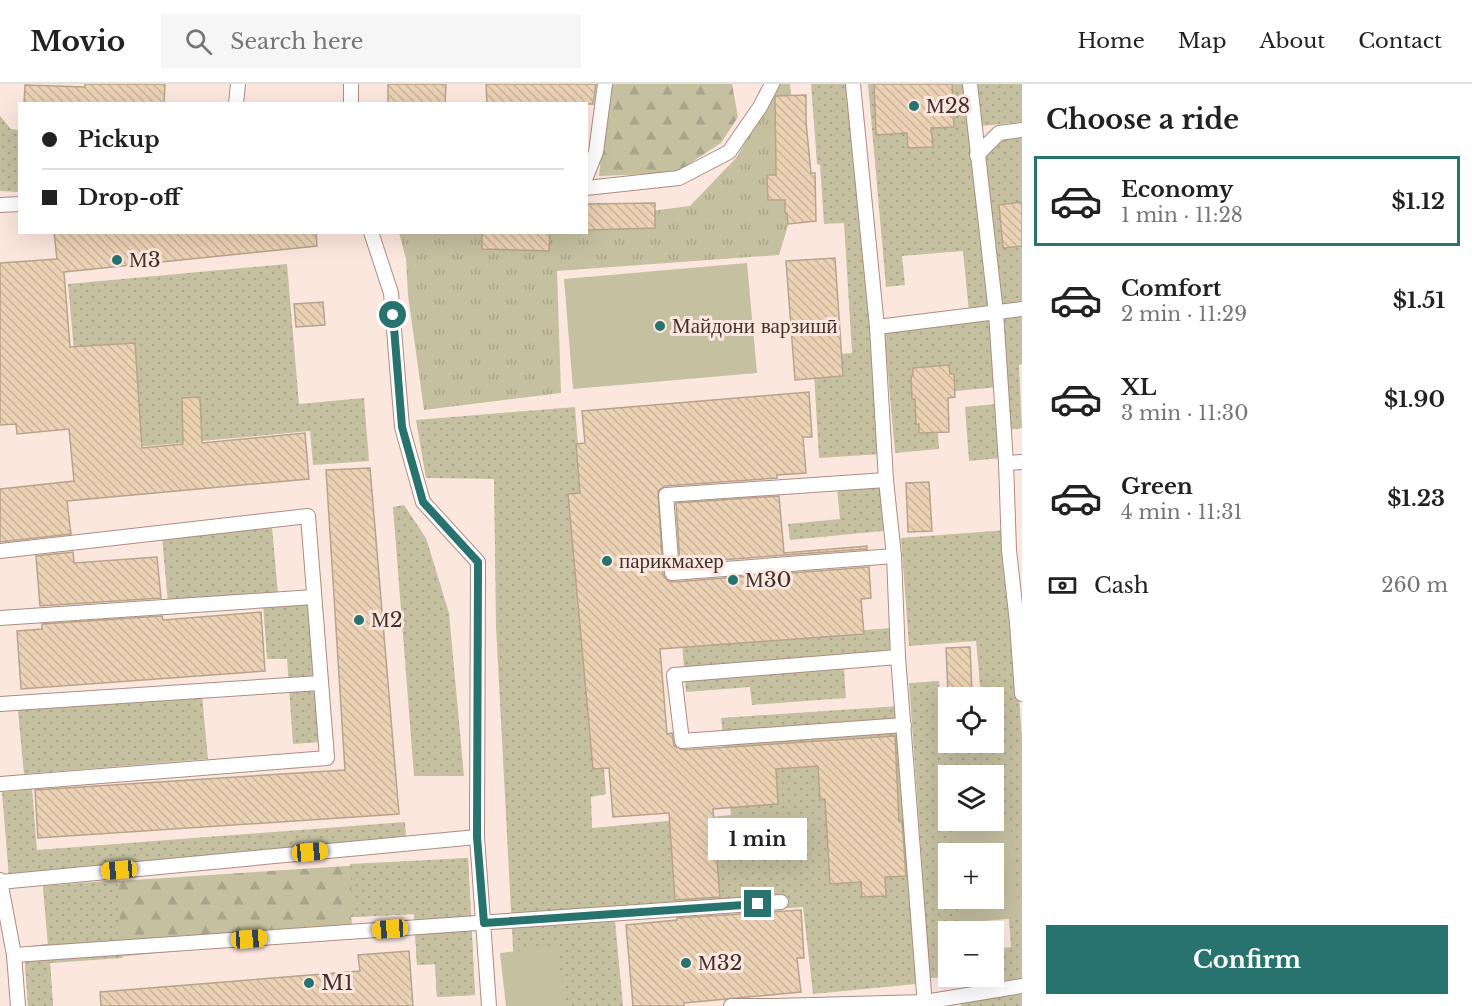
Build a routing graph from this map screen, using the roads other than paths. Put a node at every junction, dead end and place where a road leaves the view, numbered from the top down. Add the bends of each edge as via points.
1 (238, 84) edge
2 (351, 84) edge
3 (605, 84) edge
4 (772, 84) edge
5 (853, 84) edge
6 (970, 84) edge
7 (236, 102) edge
8 (351, 102) edge
9 (1022, 130) edge
10 (977, 155) junction
11 (588, 172) edge
12 (588, 188) edge
13 (18, 204) edge
14 (0, 205) edge
15 (372, 234) edge
16 (1022, 309) edge
17 (996, 313) junction
18 (876, 327) junction
19 (1022, 462) edge
20 (1006, 463) junction
21 (886, 480) junction
22 (1015, 550) edge
23 (0, 551) edge
24 (894, 556) junction
25 (315, 597) junction
26 (0, 618) edge
27 (1020, 623) edge
28 (898, 657) junction
29 (320, 683) junction
30 (1022, 694) edge
31 (0, 704) edge
32 (904, 725) junction
33 (0, 784) edge
34 (477, 837) junction
35 (0, 881) edge
36 (2, 901) edge
37 (781, 902) dead end
38 (484, 923) junction
39 (14, 955) junction
40 (1022, 986) edge
41 (925, 1004) edge
42 (18, 1006) edge
43 (489, 1006) edge
44 (731, 1006) edge
45 (773, 1006) edge

1 - 7 lane
2 - 8 lane
3 - 11 lane via 596,152
4 - 12 lane via 729,152 680,178
5 - 18 lane
6 - 10 lane
9 - 10 lane via 999,133
10 - 17 lane
13 - 14 lane
15 - 34 lane via 391,293 402,427 423,502 478,562
16 - 17 lane
17 - 18 lane
17 - 20 lane
18 - 21 lane
19 - 20 lane
20 - 22 lane
21 - 24 lane
21 - 24 lane via 666,495 672,573
22 - 27 lane
23 - 25 lane via 308,516
24 - 28 lane
25 - 26 lane
25 - 29 lane
27 - 30 lane
28 - 32 lane
28 - 32 lane via 674,675 682,741
29 - 31 lane
29 - 33 lane via 327,758
32 - 41 lane
34 - 35 lane
34 - 38 lane
35 - 36 lane
36 - 39 lane
37 - 38 lane
38 - 39 lane
38 - 43 lane
39 - 42 lane
40 - 41 lane
41 - 45 lane
44 - 45 lane

